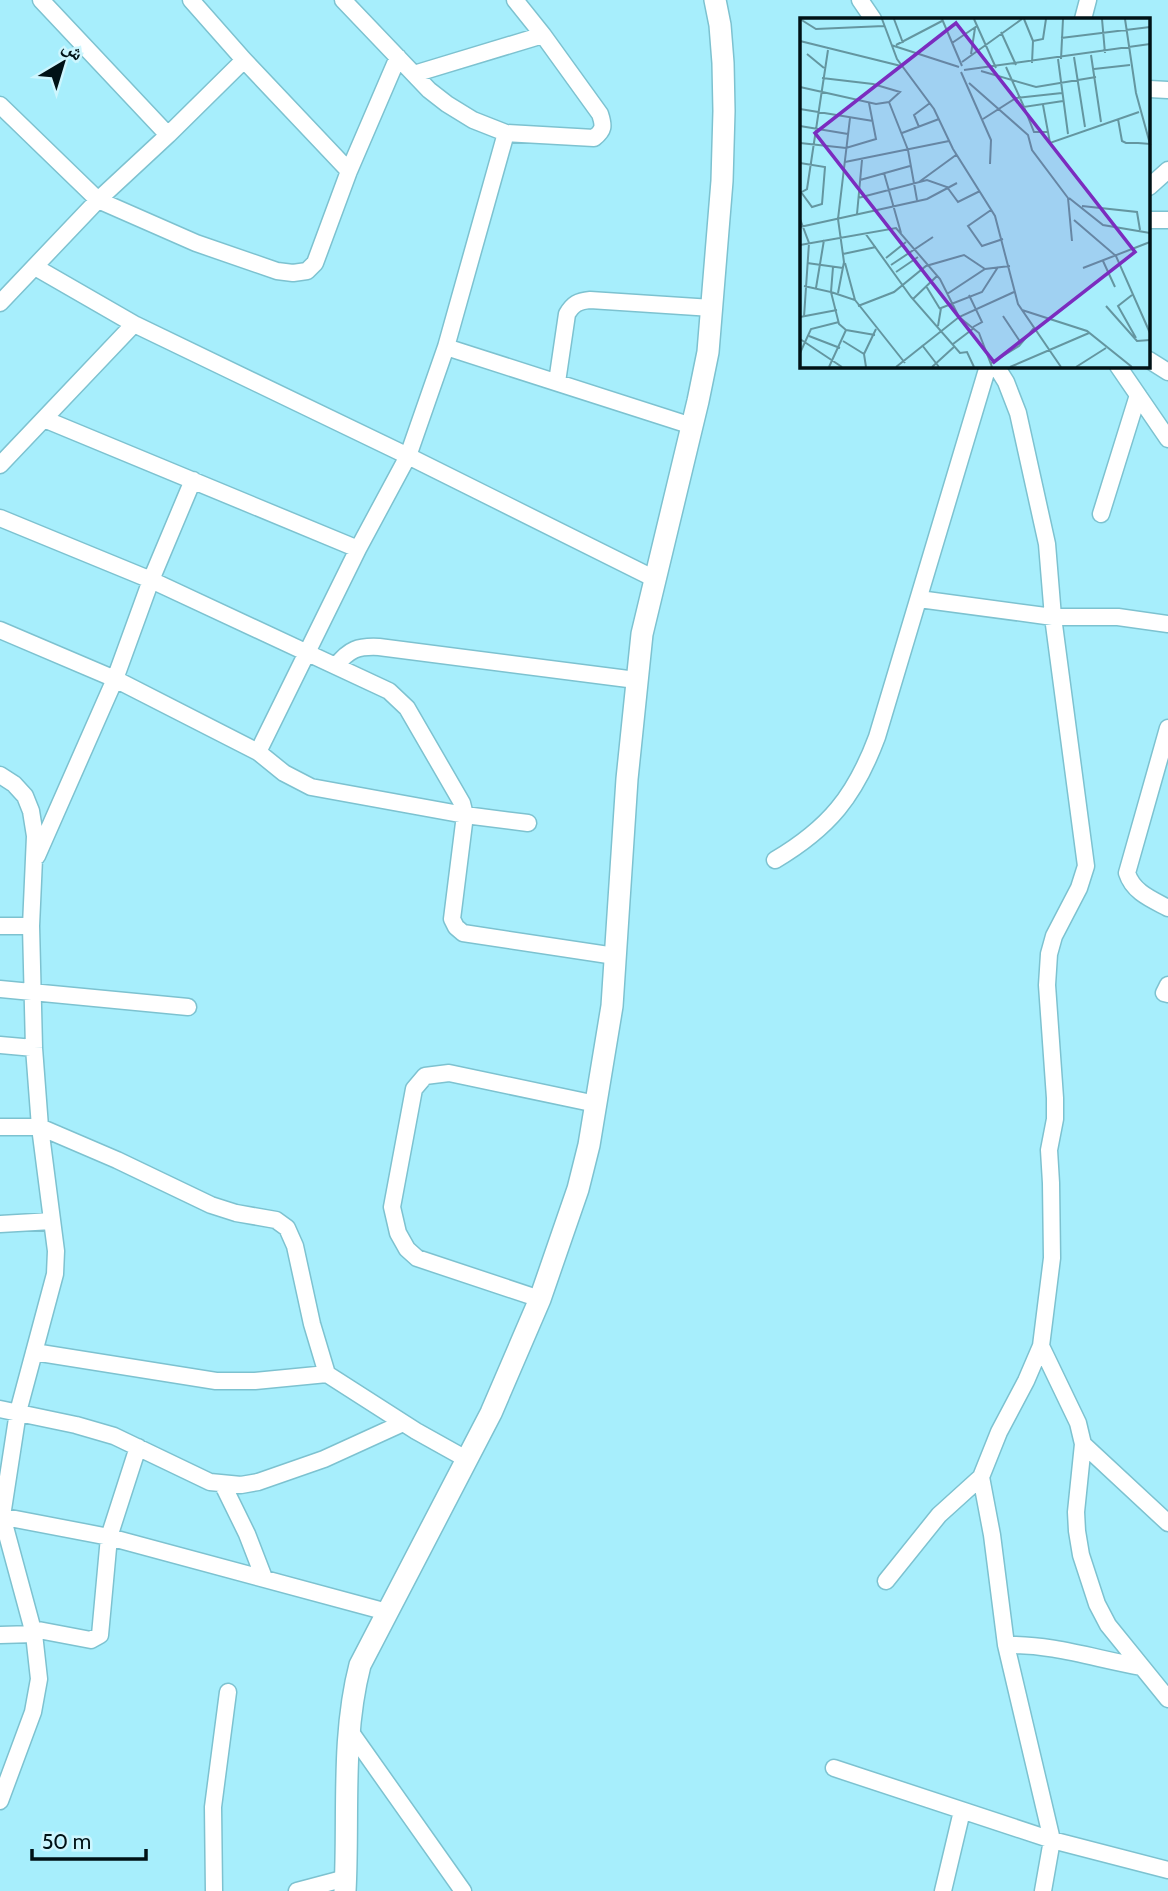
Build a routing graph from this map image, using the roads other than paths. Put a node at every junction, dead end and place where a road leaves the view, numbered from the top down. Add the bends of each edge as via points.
1 (41, 0) edge
2 (191, 0) edge
3 (343, 0) edge
4 (514, 0) edge
5 (860, 0) edge
6 (1088, 0) edge
7 (714, 1) edge
8 (872, 18) edge
9 (1083, 18) edge
10 (543, 35) junction
11 (398, 57) junction
12 (244, 60) junction
13 (414, 74) junction
14 (1150, 89) edge
15 (1168, 90) edge
16 (0, 105) edge
17 (506, 133) junction
18 (168, 135) junction
19 (1168, 170) edge
20 (349, 171) junction
21 (1150, 186) edge
22 (98, 200) junction
23 (1150, 220) edge
24 (1168, 220) edge
25 (35, 267) junction
26 (0, 303) edge
27 (712, 308) junction
28 (134, 324) junction
29 (446, 347) junction
30 (1150, 361) edge
31 (987, 368) edge
32 (997, 368) edge
33 (1119, 368) edge
34 (1168, 373) edge
35 (557, 382) junction
36 (1138, 395) junction
37 (44, 419) junction
38 (692, 426) junction
39 (1168, 439) edge
40 (408, 456) junction
41 (0, 465) edge
42 (193, 480) junction
43 (1101, 514) dead end
44 (0, 518) edge
45 (358, 549) junction
46 (655, 579) junction
47 (151, 580) junction
48 (919, 599) junction
49 (1053, 617) junction
50 (1168, 624) edge
51 (0, 630) edge
52 (307, 652) junction
53 (336, 666) junction
54 (115, 679) junction
55 (636, 680) junction
56 (1168, 728) edge
57 (258, 752) junction
58 (0, 775) edge
59 (465, 815) junction
60 (528, 823) dead end
61 (775, 860) dead end
62 (32, 867) junction
63 (1168, 908) edge
64 (0, 926) edge
65 (32, 926) junction
66 (615, 956) junction
67 (1168, 985) edge
68 (0, 989) edge
69 (33, 992) junction
70 (1168, 994) edge
71 (188, 1006) dead end
72 (0, 1045) edge
73 (34, 1048) junction
74 (596, 1104) junction
75 (0, 1127) edge
76 (40, 1127) junction
77 (52, 1221) junction
78 (0, 1224) edge
79 (540, 1299) junction
80 (1041, 1346) junction
81 (34, 1352) junction
82 (327, 1374) junction
83 (0, 1409) edge
84 (18, 1412) junction
85 (404, 1423) junction
86 (1083, 1444) junction
87 (138, 1447) junction
88 (468, 1460) junction
89 (981, 1477) junction
90 (223, 1485) junction
91 (1, 1516) edge
92 (1168, 1523) edge
93 (109, 1537) junction
94 (264, 1578) junction
95 (886, 1581) dead end
96 (387, 1612) junction
97 (34, 1632) junction
98 (0, 1634) edge
99 (1006, 1645) junction
100 (1142, 1667) junction
101 (228, 1692) dead end
102 (1168, 1699) edge
103 (350, 1731) junction
104 (834, 1768) dead end
105 (0, 1801) edge
106 (962, 1811) junction
107 (1052, 1840) junction
108 (1168, 1870) edge
109 (346, 1885) edge
110 (215, 1891) edge
111 (298, 1891) edge
112 (463, 1891) edge
113 (943, 1891) edge
114 (1043, 1891) edge

1 - 18 street
2 - 12 street
3 - 11 street
4 - 10 street
5 - 8 street
6 - 9 street
7 - 27 street via 721,38 723,111
10 - 13 street
10 - 17 street via 600,114 602,132 588,139
11 - 13 street
11 - 20 street
12 - 18 street
12 - 20 street
13 - 17 street via 447,104
14 - 15 street
16 - 22 street
17 - 29 street
18 - 22 street
19 - 21 street
20 - 22 street via 315,263 307,271 293,273 196,243
22 - 25 street
23 - 24 street
25 - 26 street
25 - 28 street
27 - 35 street via 579,301 567,314
27 - 38 street
28 - 37 street
28 - 40 street
29 - 35 street
29 - 40 street
30 - 34 street
31 - 48 street
32 - 49 street via 1021,426 1047,544
33 - 36 street
35 - 38 street
36 - 39 street
36 - 43 street
37 - 41 street
37 - 42 street
38 - 46 street
40 - 45 street
40 - 46 street
42 - 45 street
42 - 47 street
44 - 47 street
45 - 52 street
46 - 55 street
47 - 52 street
47 - 54 street
48 - 49 street
48 - 61 street via 865,770 823,826
49 - 50 street via 1118,617
49 - 80 street via 1086,866 1049,954 1055,1119 1049,1150 1052,1258
51 - 54 street
52 - 53 street
52 - 57 street
53 - 55 street via 355,648 379,647
53 - 59 street via 399,698 453,784
54 - 57 street
54 - 62 street
55 - 66 street
56 - 63 street via 1127,873 1137,891
57 - 59 street via 311,787
58 - 62 street via 20,790 31,811 35,836
59 - 60 street
59 - 66 street via 452,919 456,927 463,933
62 - 65 street
64 - 65 street
65 - 69 street
66 - 74 street
67 - 70 street via 1164,993
68 - 69 street
69 - 71 street
69 - 73 street
72 - 73 street
73 - 76 street
74 - 79 street via 578,1189
74 - 79 street via 449,1073 425,1076 414,1089 392,1207 407,1249 417,1258
75 - 76 street
76 - 77 street
76 - 82 street via 211,1205 269,1217 287,1228
77 - 78 street
77 - 81 street via 55,1275
79 - 88 street
80 - 86 street via 1078,1423
80 - 89 street
81 - 82 street via 216,1381
81 - 84 street
82 - 85 street
83 - 84 street
84 - 87 street via 114,1436
84 - 91 street
85 - 88 street
85 - 90 street via 258,1482
86 - 92 street
86 - 100 street via 1076,1512 1081,1555 1108,1625
87 - 90 street
87 - 93 street
88 - 96 street
89 - 95 street via 939,1515
89 - 99 street
90 - 94 street
91 - 93 street
91 - 97 street
93 - 94 street
93 - 97 street via 102,1630 97,1639
94 - 96 street
96 - 103 street via 360,1665
97 - 98 street
97 - 105 street via 39,1679 33,1712
99 - 100 street via 1060,1648
99 - 107 street
100 - 102 street
101 - 110 street via 213,1807
103 - 109 street
103 - 112 street
104 - 106 street
106 - 107 street
106 - 113 street
107 - 108 street
107 - 114 street
109 - 111 street

